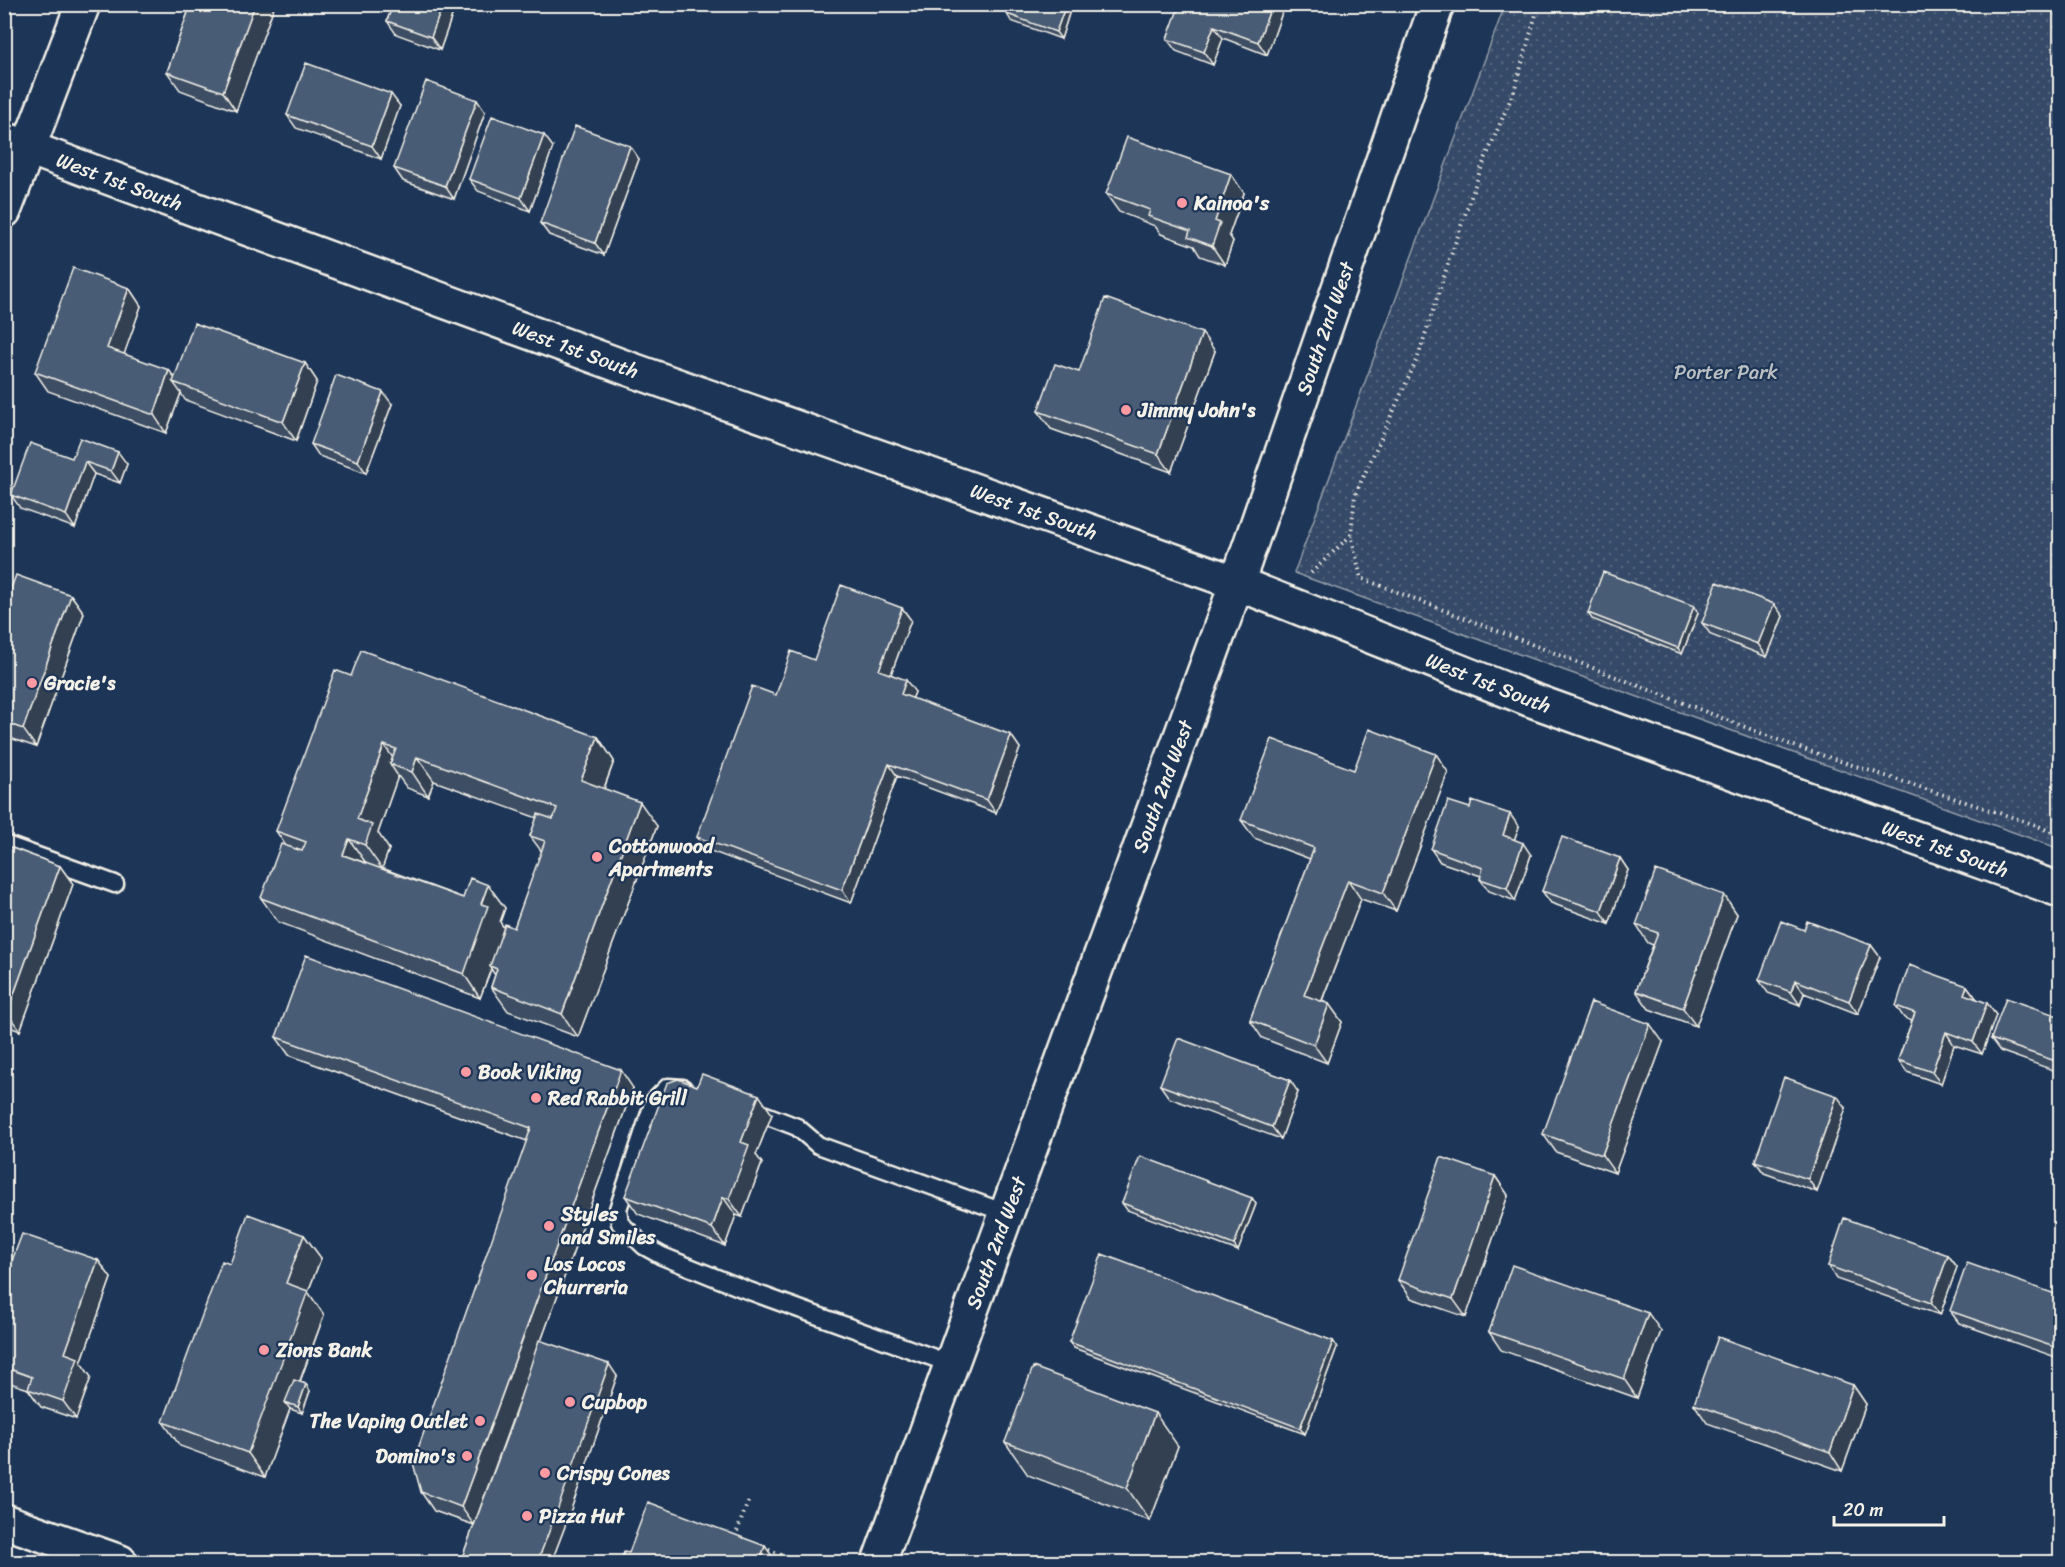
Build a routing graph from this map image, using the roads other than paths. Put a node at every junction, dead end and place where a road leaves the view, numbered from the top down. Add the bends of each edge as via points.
1 (83, 4) edge
2 (1437, 4) edge
3 (16, 143) edge
4 (4, 211) edge
5 (1237, 583) junction
6 (4, 844) edge
7 (115, 884) dead end
8 (2061, 890) edge
9 (703, 1092) edge
10 (734, 1103) edge
11 (1006, 1213) junction
12 (951, 1364) junction
13 (4, 1521) edge
14 (120, 1563) edge
15 (879, 1563) edge

1 - 3 street
2 - 5 street, South 2nd West
3 - 4 street
3 - 5 street, West 1st South via 624,367
5 - 8 street, West 1st South via 1529,699
5 - 11 street, South 2nd West
6 - 7 lane
9 - 12 lane via 668,1087 654,1101 618,1209 620,1223 644,1246 663,1256
10 - 11 lane via 797,1127 818,1146
11 - 12 street, South 2nd West
12 - 15 street, South 2nd West
13 - 14 street

